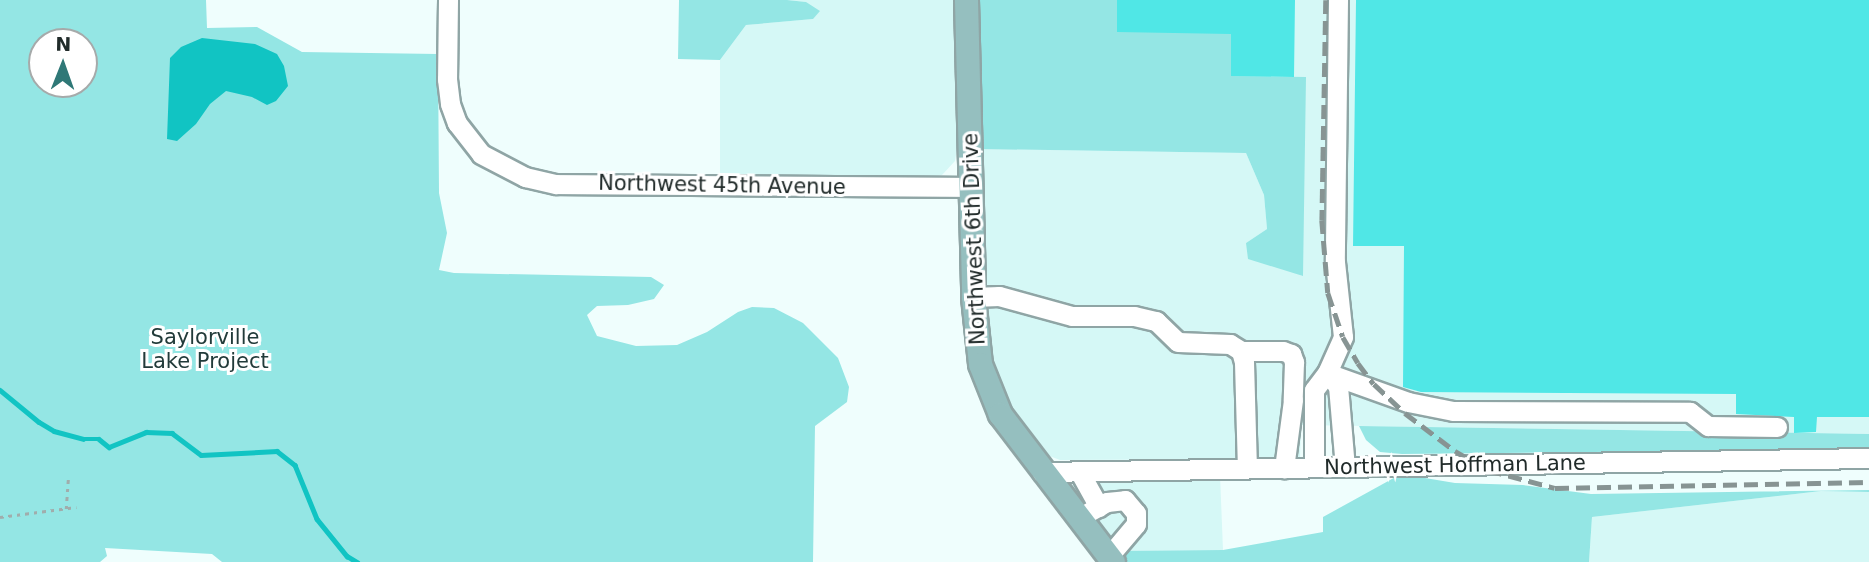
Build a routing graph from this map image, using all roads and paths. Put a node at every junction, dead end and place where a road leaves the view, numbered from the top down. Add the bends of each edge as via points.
1 (448, 0) edge
2 (966, 0) edge
3 (1338, 0) edge
4 (970, 187) junction
5 (973, 297) junction
6 (1241, 351) junction
7 (1327, 373) junction
8 (1777, 427) dead end
9 (1869, 458) edge
10 (1314, 467) junction
11 (1345, 467) junction
12 (1247, 468) junction
13 (1284, 468) junction
14 (1079, 471) junction
15 (1042, 472) junction
16 (68, 479) dead end
17 (76, 507) dead end
18 (1099, 507) junction
19 (66, 509) junction
20 (0, 517) edge
21 (1079, 518) junction
22 (1111, 559) edge

1 - 4 street, Northwest 45th Avenue via 450,104 457,123 481,154 525,177 556,184
2 - 4 main road, Northwest 6th Drive
3 - 7 street via 1335,262 1343,337
4 - 5 main road, Northwest 6th Drive
5 - 6 street via 999,296 1072,316 1134,316 1156,321 1178,342 1230,344
5 - 15 main road, Northwest 6th Drive via 985,384 1000,414
6 - 12 street
6 - 13 street via 1283,351 1291,354 1294,362
7 - 8 street via 1408,402 1453,411 1690,412 1708,426
7 - 10 street via 1314,390
7 - 11 street via 1338,386
9 - 11 street, Northwest Hoffman Lane
10 - 11 street, Northwest Hoffman Lane
10 - 13 street, Northwest Hoffman Lane
12 - 13 street, Northwest Hoffman Lane
12 - 14 street, Northwest Hoffman Lane
14 - 15 street, Northwest Hoffman Lane
14 - 18 street
15 - 21 main road, Northwest 6th Drive
16 - 19 path
17 - 19 path
18 - 21 street
18 - 22 street via 1125,500 1136,513 1136,524
19 - 20 path
21 - 22 main road, Northwest 6th Drive

